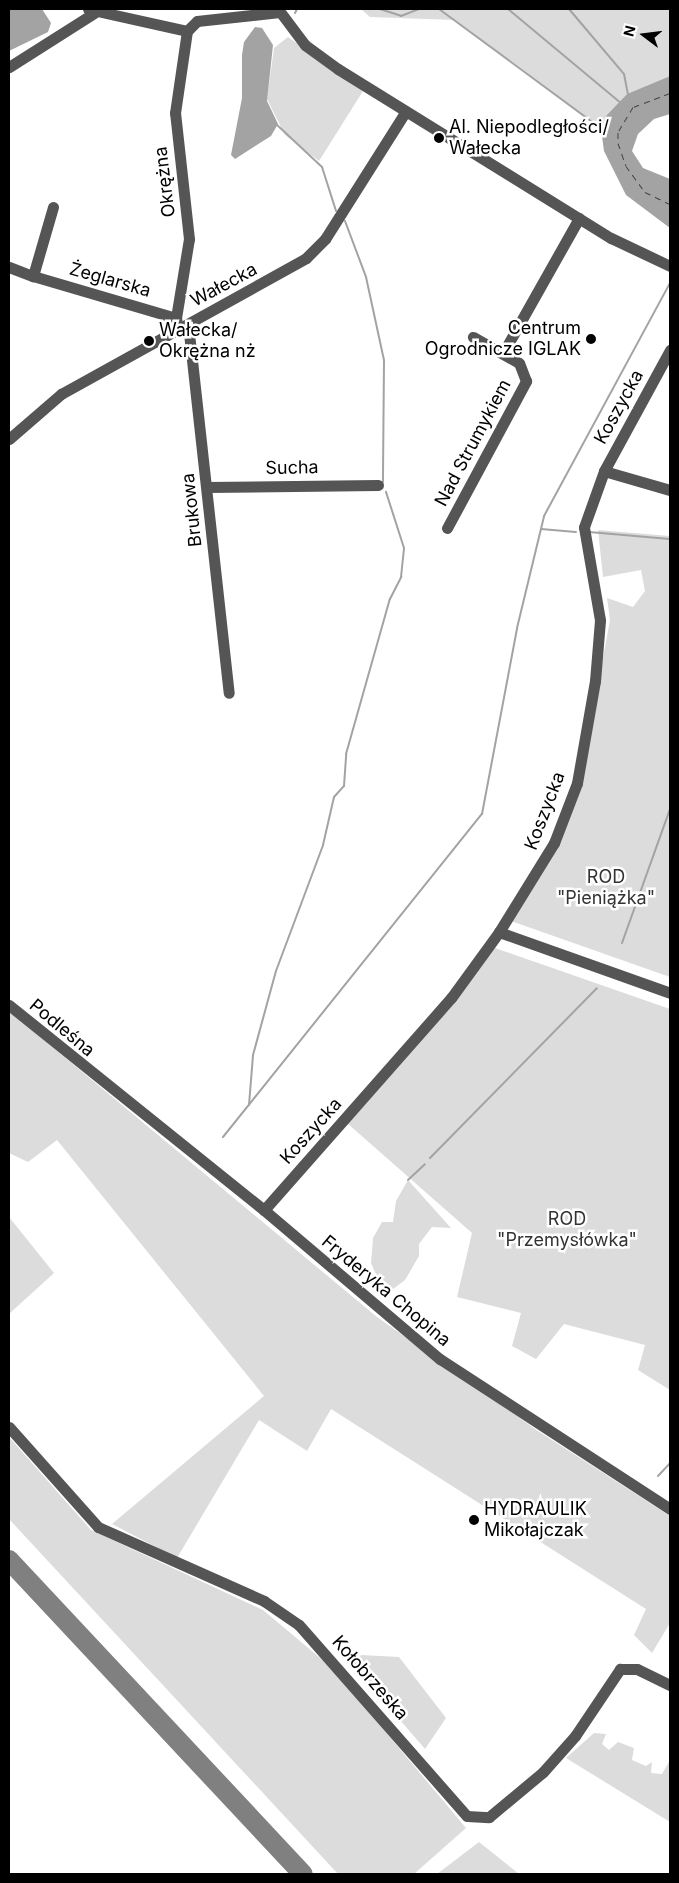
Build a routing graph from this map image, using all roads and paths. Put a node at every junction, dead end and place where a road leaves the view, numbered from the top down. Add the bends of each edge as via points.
1 (279, 10) edge
2 (91, 11) edge
3 (187, 31) junction
4 (9, 66) edge
5 (406, 111) junction
6 (53, 207) dead end
7 (579, 218) junction
8 (670, 266) edge
9 (9, 267) edge
10 (33, 276) junction
11 (181, 324) junction
12 (473, 337) dead end
13 (670, 350) edge
14 (503, 353) junction
15 (9, 440) edge
16 (604, 471) junction
17 (378, 485) dead end
18 (207, 487) junction
19 (670, 490) edge
20 (447, 528) dead end
21 (229, 693) dead end
22 (500, 932) junction
23 (670, 993) edge
24 (9, 1005) edge
25 (94, 1078) joint
26 (264, 1210) junction
27 (9, 1428) edge
28 (670, 1509) edge
29 (670, 1686) edge

1 - 3 street via 197,22
1 - 5 street via 314,52
2 - 3 street
2 - 4 street
3 - 11 street, Okrężna via 175,113 189,239
5 - 7 street
5 - 11 street, Wałecka via 317,249 278,277
6 - 10 street
7 - 8 street
7 - 14 street, Nad Strumykiem
9 - 10 street, Żeglarska
10 - 11 street, Żeglarska
11 - 15 street, Wałecka via 61,394
11 - 18 street, Brukowa
12 - 14 street, Nad Strumykiem
13 - 16 street, Koszycka
14 - 20 street, Nad Strumykiem via 520,364 526,381
16 - 19 street
16 - 22 street, Koszycka via 584,526 600,620 595,681 577,783 554,843
17 - 18 street, Sucha
18 - 21 street, Brukowa
22 - 23 street
22 - 26 street, Koszycka via 417,1038
24 - 25 street, Podleśna
25 - 26 street, Fryderyka Chopina
26 - 28 street, Fryderyka Chopina via 440,1359
27 - 29 street, Kołobrzeska via 98,1526 258,1598 299,1625 467,1816 489,1817 543,1772 576,1736 620,1669 632,1667

